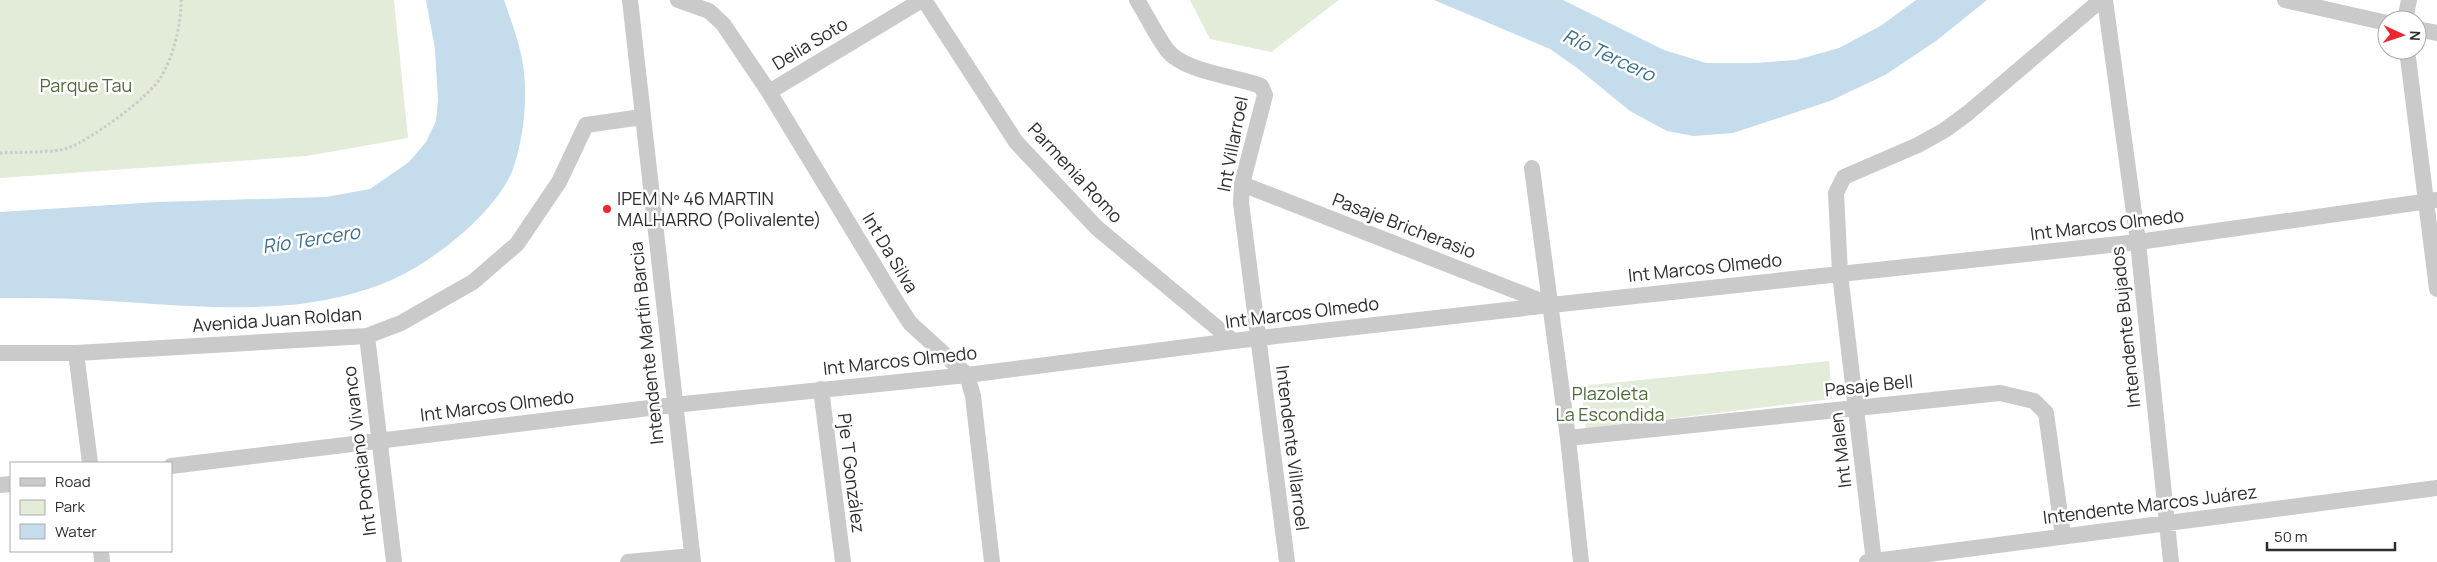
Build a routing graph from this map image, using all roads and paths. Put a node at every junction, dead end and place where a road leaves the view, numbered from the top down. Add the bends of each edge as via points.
1 (181, 0) edge
2 (630, 0) edge
3 (678, 0) edge
4 (923, 0) edge
5 (1137, 0) edge
6 (2101, 0) edge
7 (2105, 0) edge
8 (2285, 0) edge
9 (2377, 21) edge
10 (2408, 60) edge
11 (769, 92) junction
12 (642, 117) junction
13 (0, 153) edge
14 (1532, 168) dead end
15 (1242, 184) junction
16 (2432, 201) edge
17 (2138, 242) junction
18 (1840, 274) junction
19 (2437, 289) edge
20 (1551, 305) junction
21 (367, 336) junction
22 (1258, 338) junction
23 (1233, 341) junction
24 (0, 353) edge
25 (76, 354) junction
26 (966, 375) junction
27 (821, 389) junction
28 (674, 405) junction
29 (1856, 408) junction
30 (1568, 438) junction
31 (379, 441) junction
32 (90, 462) edge
33 (172, 466) edge
34 (2437, 488) edge
35 (2166, 524) junction
36 (2063, 536) junction
37 (693, 559) edge
38 (394, 562) edge
39 (628, 562) edge
40 (843, 562) edge
41 (992, 562) edge
42 (1287, 562) edge
43 (1581, 562) edge
44 (1872, 562) edge
45 (2170, 562) edge

1 - 13 path via 174,47 161,78 119,118 68,148
2 - 12 street, Intendente Martín Barcia
3 - 11 street, Int Da Silva via 709,11 723,24
4 - 11 street, Delia Soto
4 - 23 street, Parmenia Romo via 1016,142 1097,228
5 - 15 street, Int Villarroel via 1168,51 1181,62 1260,86 1265,95
6 - 18 street, Int Malen via 1945,130 1844,177 1836,193
7 - 17 street, Intendente Bujados
8 - 9 street
10 - 16 street
11 - 26 street, Int Da Silva via 910,323
12 - 21 street, Avenida Juan Roldan via 586,125 559,182 517,244 473,282 401,322
12 - 28 street, Intendente Martín Barcia
14 - 20 street
15 - 20 street, Pasaje Bricherasio
15 - 22 street, Int Villarroel via 1241,203
16 - 17 street, Int Marcos Olmedo
16 - 19 street
17 - 18 street, Int Marcos Olmedo
17 - 35 street, Intendente Bujados
18 - 20 street, Int Marcos Olmedo
18 - 29 street, Int Malen
20 - 22 street, Int Marcos Olmedo
20 - 30 street
21 - 25 street, Avenida Juan Roldan
21 - 31 street, Int Ponciano Vivanco
22 - 23 street, Int Marcos Olmedo
22 - 42 street, Intendente Villarroel
23 - 26 street, Int Marcos Olmedo
24 - 25 street, Avenida Juan Roldan
25 - 32 street
26 - 27 street, Int Marcos Olmedo
26 - 41 street via 973,396
27 - 28 street, Int Marcos Olmedo
27 - 40 street, Pje T González
28 - 31 street, Int Marcos Olmedo
28 - 37 street, Intendente Martín Barcia
29 - 30 street, Pasaje Bell
29 - 36 street, Pasaje Bell via 1986,393 2034,401 2046,413
29 - 44 street, Int Malen
30 - 43 street
31 - 33 street, Int Marcos Olmedo
31 - 38 street, Int Ponciano Vivanco
34 - 35 street, Intendente Marcos Juárez
35 - 36 street, Intendente Marcos Juárez
35 - 45 street, Intendente Bujados
36 - 44 street, Intendente Marcos Juárez
37 - 39 street

